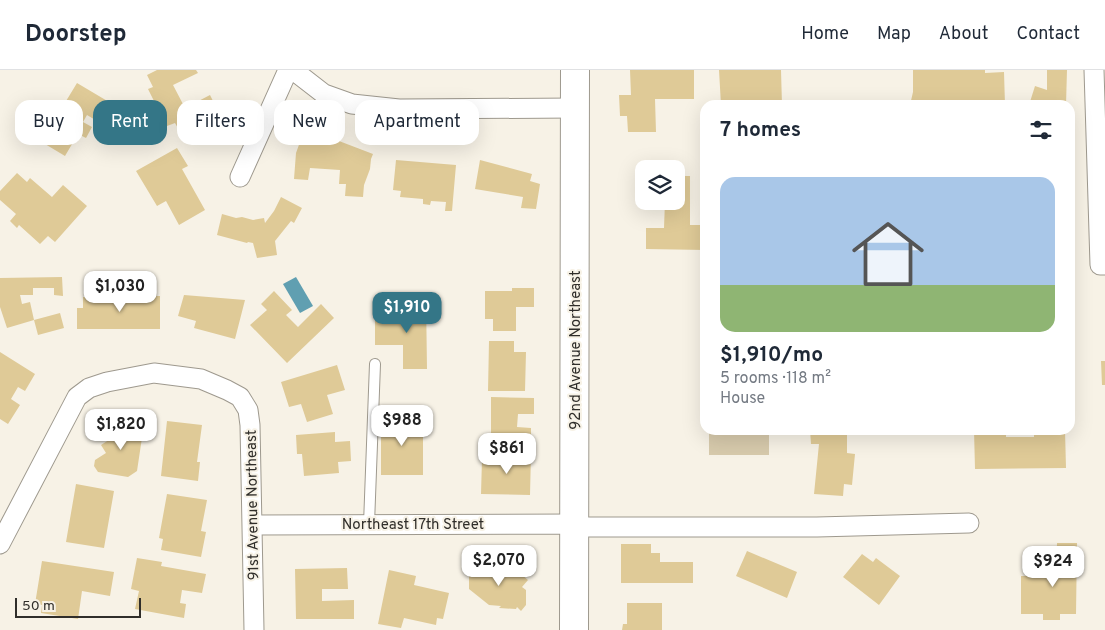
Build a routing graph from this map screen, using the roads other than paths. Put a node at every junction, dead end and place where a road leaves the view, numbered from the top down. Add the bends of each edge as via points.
1 (288, 70) edge
2 (293, 70) edge
3 (575, 70) edge
4 (1094, 70) edge
5 (575, 108) junction
6 (240, 177) dead end
7 (1102, 265) edge
8 (375, 364) dead end
9 (969, 523) dead end
10 (369, 524) junction
11 (252, 525) junction
12 (574, 526) junction
13 (0, 544) edge
14 (254, 630) edge
15 (574, 630) edge

1 - 6 street
2 - 5 street via 324,94 352,104 398,109
3 - 5 main road, 92nd Avenue Northeast
4 - 7 street
5 - 12 main road, 92nd Avenue Northeast
8 - 10 lane
9 - 12 street, Northeast 17th Street via 817,527
10 - 11 street, Northeast 17th Street
10 - 12 street, Northeast 17th Street
11 - 13 street, 91st Avenue Northeast via 250,425 248,410 240,397 201,379 154,373 107,382 89,388 77,397
11 - 14 street, 91st Avenue Northeast
12 - 15 main road, 92nd Avenue Northeast

